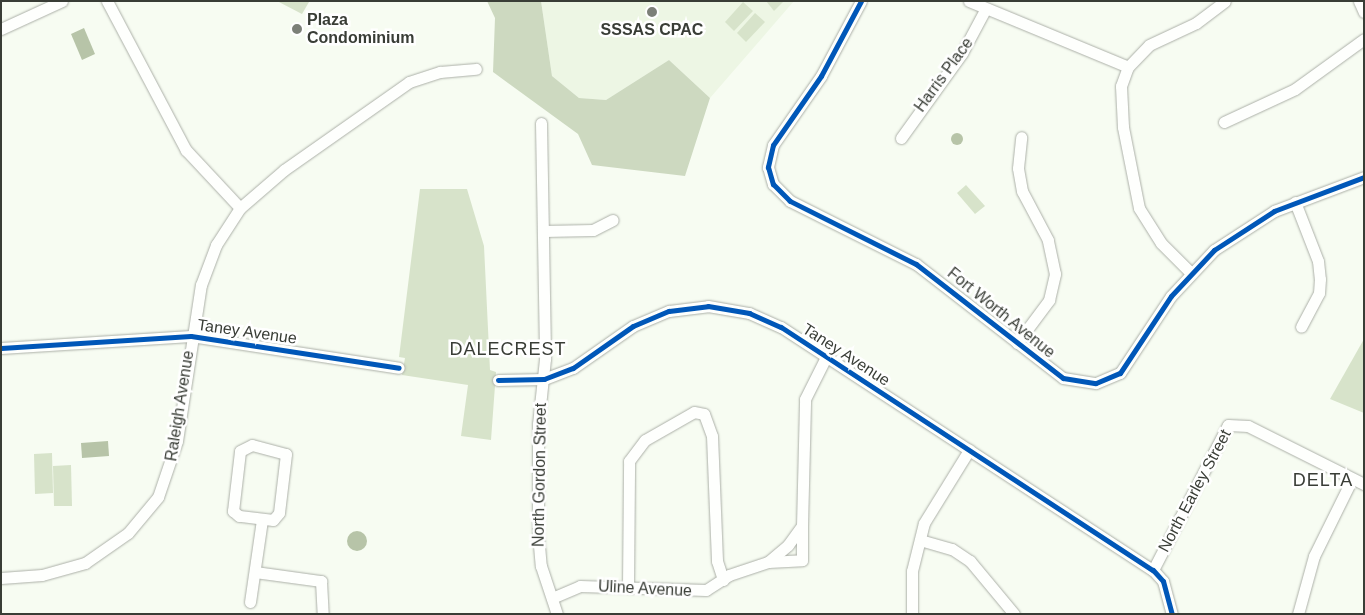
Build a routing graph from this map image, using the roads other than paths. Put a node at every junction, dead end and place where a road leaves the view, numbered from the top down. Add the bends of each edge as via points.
1 (62, 1) edge
2 (107, 1) edge
3 (861, 1) edge
4 (969, 1) edge
5 (1225, 1) edge
6 (1359, 1) edge
7 (985, 10) junction
8 (1364, 12) edge
9 (1, 29) edge
10 (1364, 39) edge
11 (1128, 67) junction
12 (476, 69) dead end
13 (541, 122) dead end
14 (1224, 122) dead end
15 (901, 138) dead end
16 (1021, 138) dead end
17 (1364, 177) edge
18 (1295, 202) junction
19 (240, 208) junction
20 (613, 220) dead end
21 (544, 231) junction
22 (1191, 273) junction
23 (1301, 327) dead end
24 (191, 336) junction
25 (1017, 343) junction
26 (1, 348) edge
27 (826, 357) junction
28 (399, 368) dead end
29 (544, 379) junction
30 (498, 380) dead end
31 (969, 450) junction
32 (1352, 479) junction
33 (1364, 484) edge
34 (262, 520) junction
35 (802, 526) junction
36 (920, 540) junction
37 (768, 562) junction
38 (1153, 570) junction
39 (254, 572) junction
40 (1, 578) edge
41 (723, 580) junction
42 (628, 587) junction
43 (552, 598) junction
44 (250, 602) dead end
45 (323, 614) edge
46 (557, 614) edge
47 (912, 614) edge
48 (1014, 614) edge
49 (1172, 614) edge
50 (1298, 614) edge

1 - 9 street
2 - 19 street via 183,144
3 - 25 street, Fort Worth Avenue via 821,76 771,150 768,166 773,184 790,201 916,264
4 - 7 street
5 - 11 street via 1196,24 1149,45
6 - 8 street
7 - 11 street
7 - 15 street, Harris Place via 970,41
10 - 14 street via 1295,89
11 - 22 street via 1120,101 1136,199 1154,235
12 - 19 street, Raleigh Avenue via 440,72 409,82 284,170
13 - 21 street, North Gordon Street
16 - 25 street via 1018,168 1022,190 1048,240 1055,274 1048,300
17 - 18 street, Fort Worth Avenue
18 - 22 street, Fort Worth Avenue via 1250,224
18 - 23 street via 1320,267 1319,293
19 - 24 street, Raleigh Avenue via 216,245 204,276
20 - 21 street via 593,230
21 - 29 street, North Gordon Street
22 - 25 street, Fort Worth Avenue via 1164,306 1132,361 1103,382 1063,378
24 - 26 street, Taney Avenue
24 - 28 street, Taney Avenue
24 - 40 street, Raleigh Avenue via 170,468 147,513 118,542 85,563 42,575
27 - 29 street, Taney Avenue via 760,317 736,309 694,306 644,321 587,360
27 - 31 street, Taney Avenue
27 - 35 street via 807,391 802,417
29 - 30 street, Taney Avenue
29 - 43 street, North Gordon Street via 538,424 538,534 541,566
31 - 36 street via 930,512
31 - 38 street, Taney Avenue
32 - 33 street
32 - 38 street, North Earley Street via 1248,426 1233,423 1222,434
32 - 50 street via 1314,556
34 - 34 street via 278,516 286,456 282,450 247,446 240,451 232,508 239,516
34 - 39 street
35 - 37 street, Uline Avenue via 788,545
35 - 37 street via 802,560
36 - 47 street via 912,571
36 - 48 street via 952,550 970,561
37 - 41 street, Uline Avenue
38 - 49 street, North Earley Street via 1163,581
39 - 44 street
39 - 45 street via 321,581
41 - 42 street, Uline Avenue via 699,592
41 - 42 street via 717,561 712,436 708,420 700,412 680,417 645,440 628,461
42 - 43 street, Uline Avenue via 572,587
43 - 46 street, North Gordon Street

